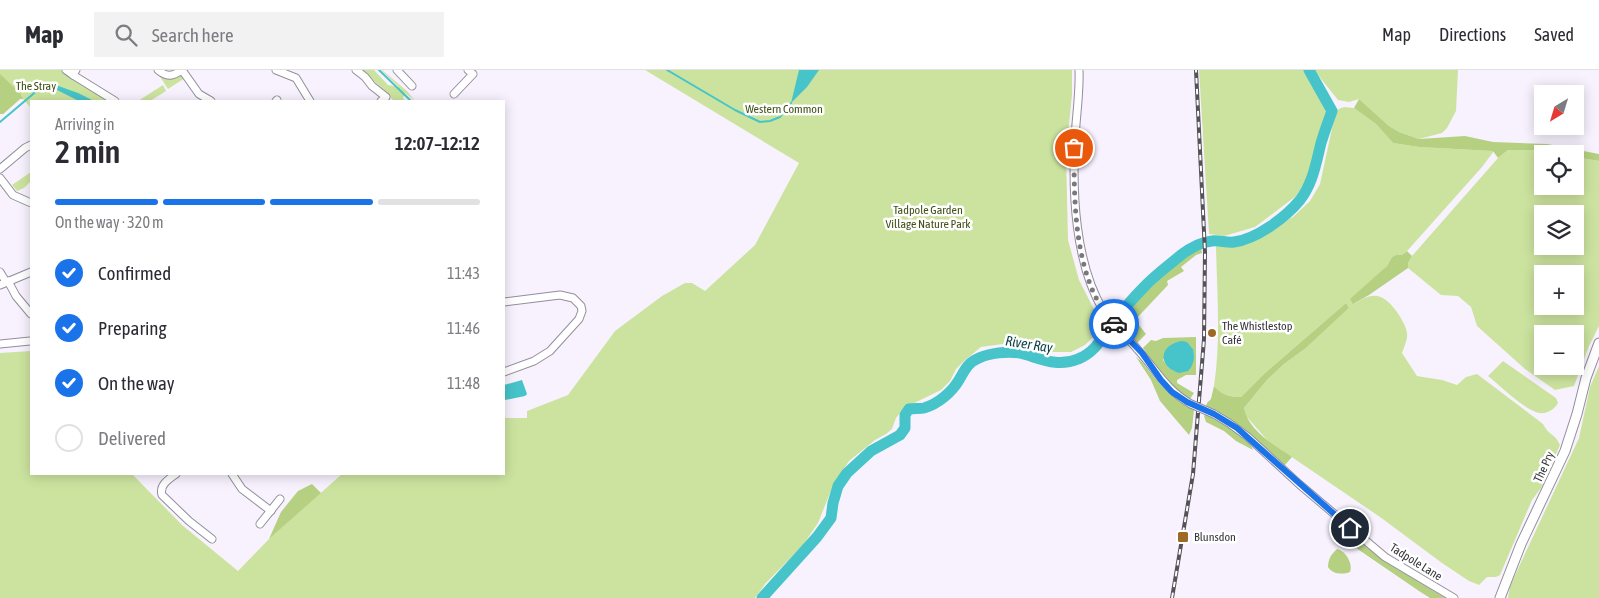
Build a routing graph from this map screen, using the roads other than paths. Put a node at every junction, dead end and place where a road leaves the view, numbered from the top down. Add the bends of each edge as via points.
1 (66, 70) edge
2 (158, 70) edge
3 (182, 70) edge
4 (276, 70) edge
5 (356, 70) edge
6 (397, 70) edge
7 (1080, 70) edge
8 (473, 71) edge
9 (75, 72) edge
10 (412, 86) dead end
11 (454, 94) dead end
12 (114, 100) edge
13 (209, 100) edge
14 (309, 100) edge
15 (386, 100) edge
16 (30, 145) edge
17 (0, 169) edge
18 (0, 178) edge
19 (30, 202) edge
20 (0, 272) edge
21 (30, 272) edge
22 (5, 283) edge
23 (505, 302) edge
24 (30, 313) edge
25 (30, 341) dead end
26 (1599, 343) edge
27 (0, 344) edge
28 (505, 372) edge
29 (175, 475) edge
30 (233, 475) edge
31 (280, 499) dead end
32 (271, 511) junction
33 (260, 524) dead end
34 (212, 539) dead end
35 (1454, 598) edge
36 (1500, 598) edge

1 - 9 street
2 - 3 street via 169,76
3 - 13 street via 199,94
4 - 14 street via 296,78
5 - 15 street
6 - 10 street
7 - 35 street, Tadpole Lane, bridge via 1074,157 1078,228 1087,273 1104,312 1176,394 1242,433 1385,557
8 - 11 street
9 - 12 street
16 - 17 street
18 - 19 street via 13,194
20 - 22 street
21 - 22 street
22 - 24 street
23 - 28 street via 560,295 573,298 582,310 579,319 550,351
25 - 27 street
26 - 36 main road, The Pry via 1565,451 1521,544
29 - 34 street via 162,486 162,495
30 - 32 street via 240,487
31 - 32 street
32 - 33 street

